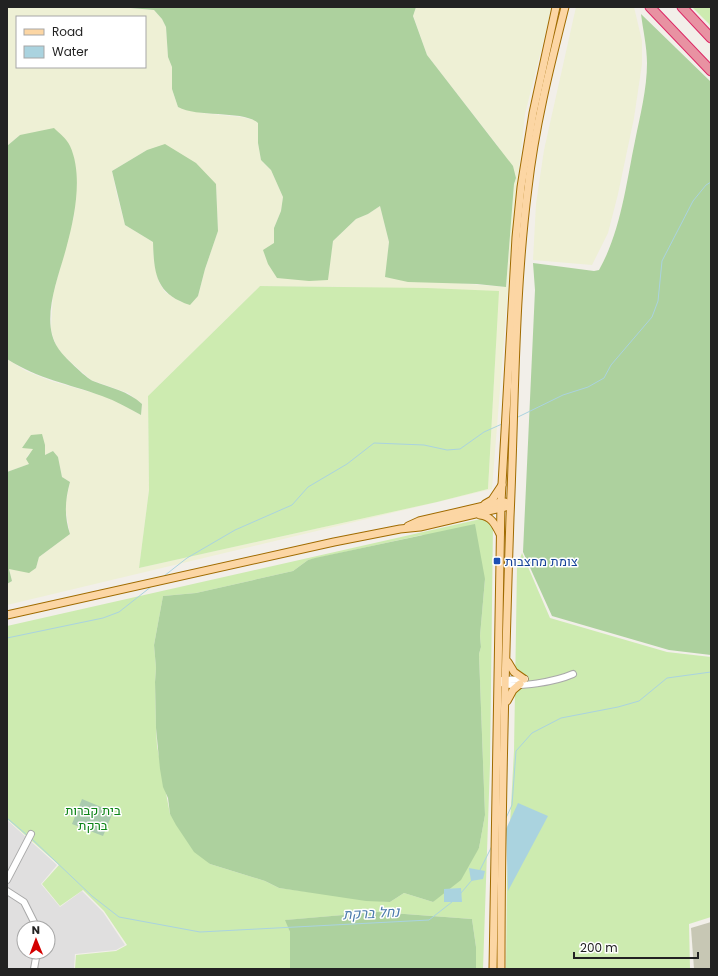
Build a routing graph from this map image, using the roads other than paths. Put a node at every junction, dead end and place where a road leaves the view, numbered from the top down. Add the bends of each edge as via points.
1 (556, 7) edge
2 (565, 7) edge
3 (650, 7) edge
4 (682, 7) edge
5 (711, 38) edge
6 (711, 71) edge
7 (503, 481) junction
8 (511, 504) junction
9 (502, 505) junction
10 (477, 511) junction
11 (501, 536) junction
12 (7, 616) edge
13 (507, 661) junction
14 (573, 674) dead end
15 (497, 682) junction
16 (506, 682) junction
17 (522, 682) junction
18 (506, 702) junction
19 (31, 834) dead end
20 (7, 880) edge
21 (7, 891) edge
22 (33, 920) edge
23 (493, 969) edge
24 (501, 969) edge

1 - 7 main road via 533,113 521,187
2 - 8 main road via 539,114 527,195 522,251
3 - 6 highway
4 - 5 highway
7 - 9 main road
7 - 10 main road via 492,500
8 - 9 main road
8 - 13 main road
9 - 10 main road
9 - 11 main road
10 - 11 main road via 493,521
10 - 12 main road via 420,527 400,529
11 - 15 main road
13 - 16 main road
13 - 17 main road
14 - 17 street via 555,680
15 - 16 street
15 - 23 main road
16 - 17 street
16 - 18 main road
17 - 18 main road via 513,690
18 - 24 main road
19 - 20 street
21 - 22 street via 24,902

